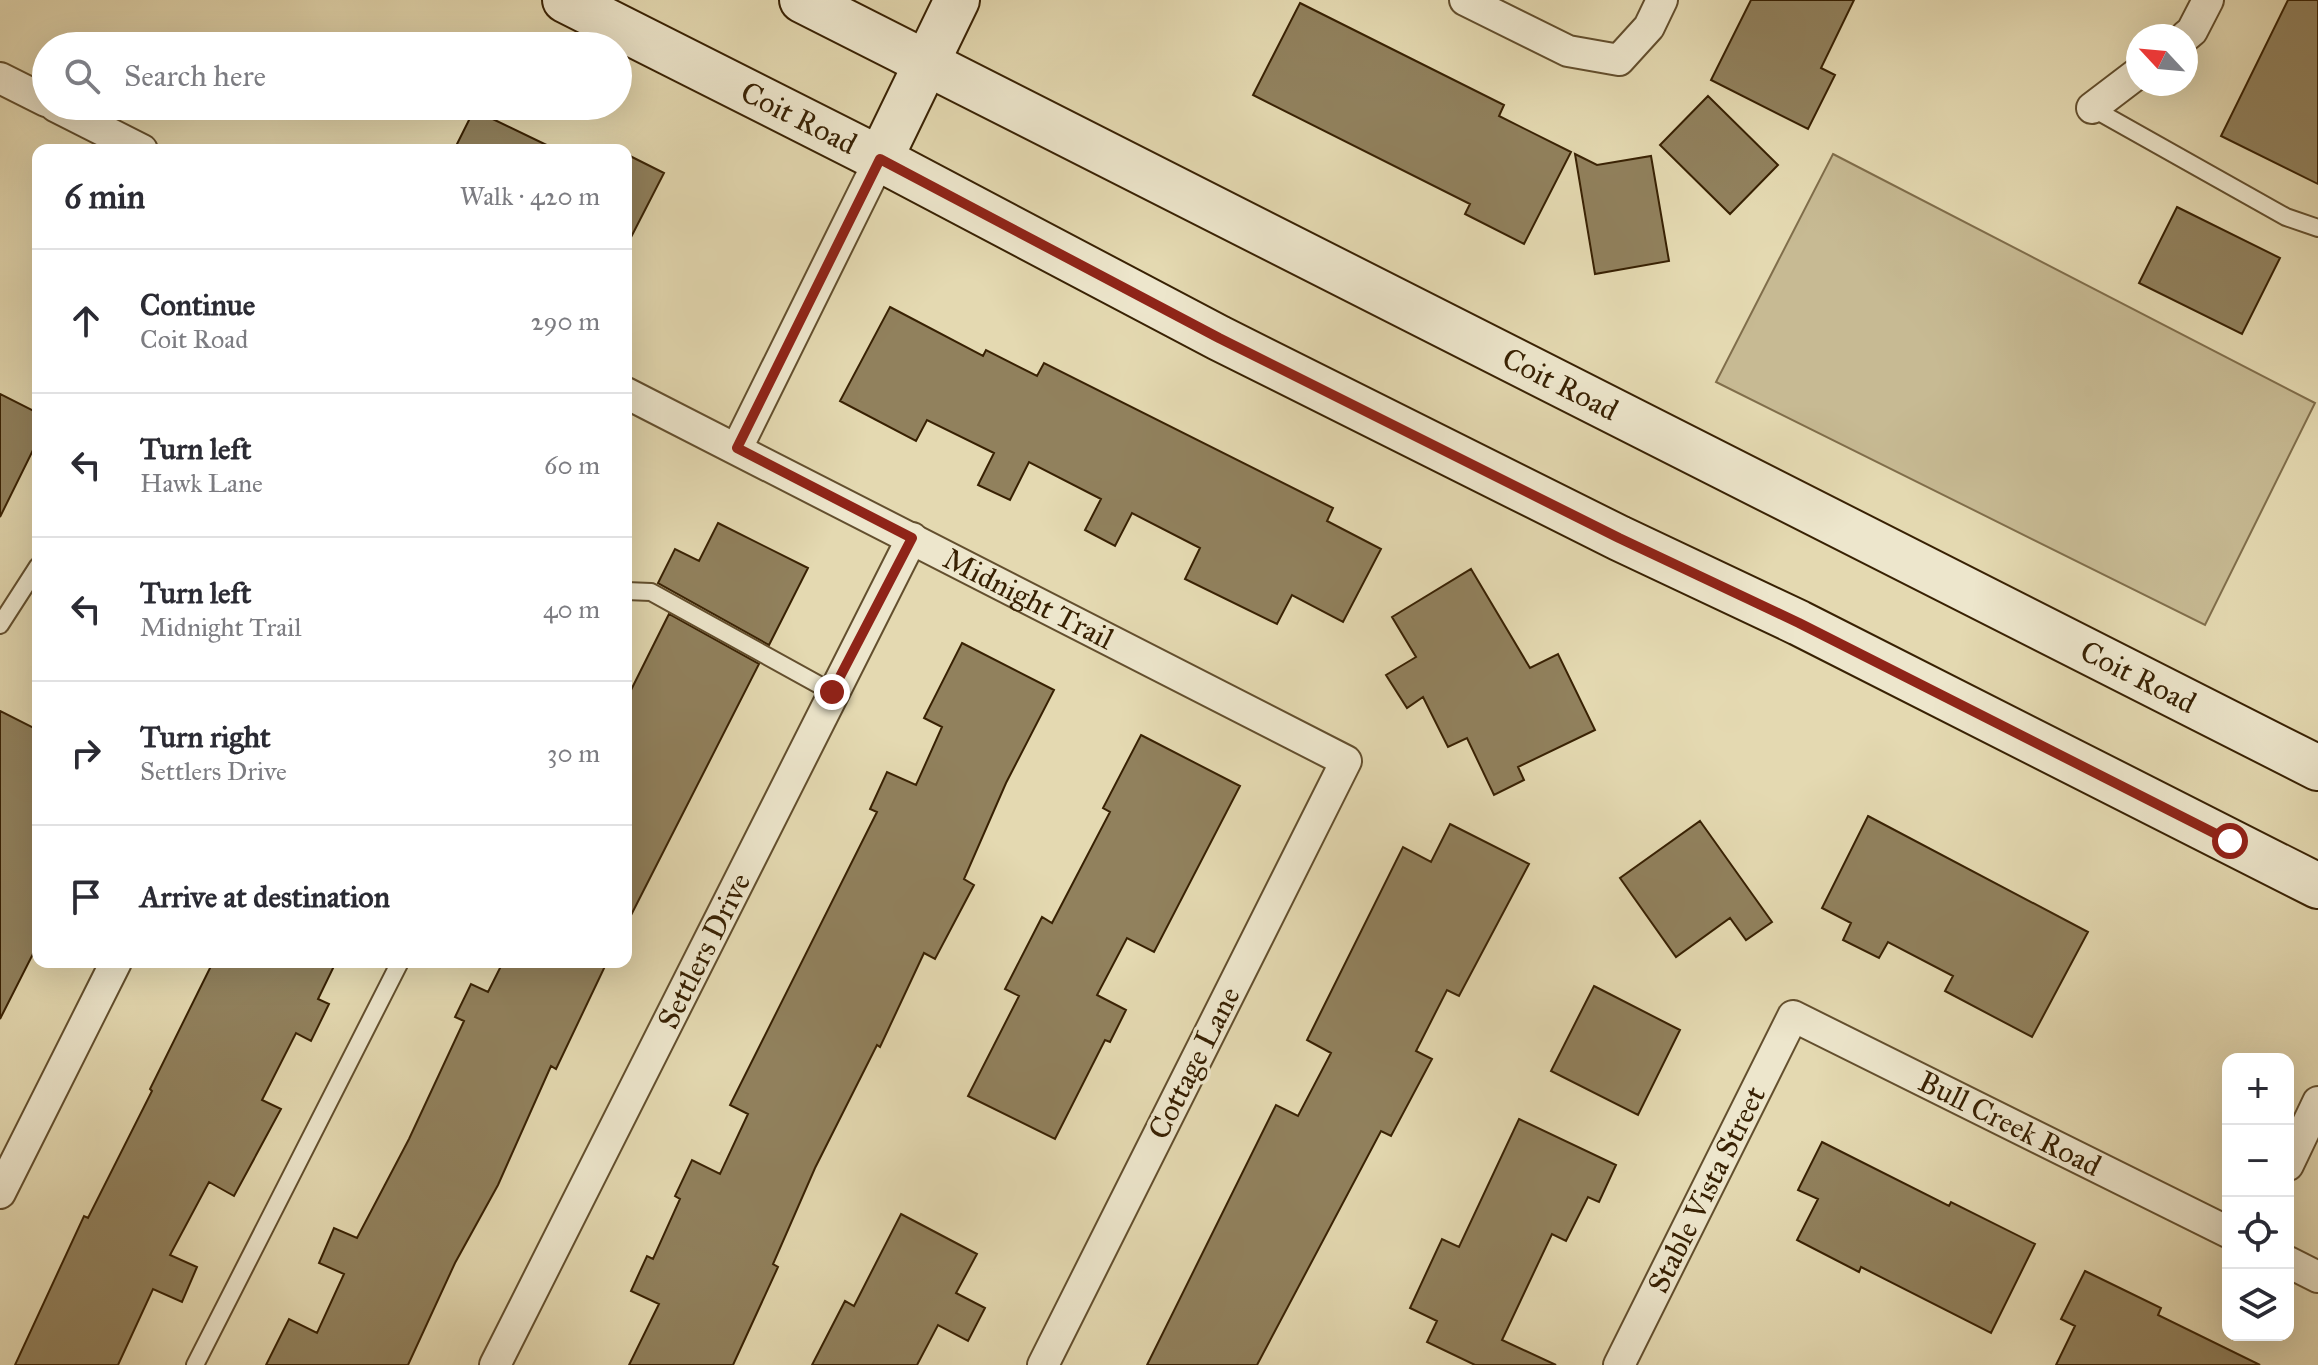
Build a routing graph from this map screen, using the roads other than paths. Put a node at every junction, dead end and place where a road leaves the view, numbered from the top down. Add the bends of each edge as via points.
1 (565, 0) edge
2 (802, 0) edge
3 (957, 0) edge
4 (1465, 0) edge
5 (1662, 0) edge
6 (2208, 0) edge
7 (2193, 24) edge
8 (628, 32) edge
9 (632, 34) edge
10 (925, 62) junction
11 (0, 78) edge
12 (2126, 82) edge
13 (32, 94) edge
14 (2092, 108) joint
15 (83, 120) edge
16 (130, 144) edge
17 (880, 159) junction
18 (2318, 228) edge
19 (632, 396) edge
20 (737, 448) junction
21 (912, 538) junction
22 (32, 575) edge
23 (632, 591) edge
24 (0, 625) edge
25 (832, 692) junction
26 (1346, 761) joint
27 (2318, 768) edge
28 (2318, 886) edge
29 (113, 968) edge
30 (397, 968) edge
31 (1793, 1016) joint
32 (2318, 1102) edge
33 (2294, 1152) edge
34 (0, 1193) edge
35 (2222, 1229) edge
36 (2294, 1265) edge
37 (2318, 1277) edge
38 (195, 1365) edge
39 (495, 1365) edge
40 (1043, 1365) edge
41 (1619, 1365) edge

1 - 8 main road, Coit Road
2 - 10 main road, Coit Road
3 - 10 main road
4 - 5 street via 1568,51 1619,60 1649,27
6 - 7 street
9 - 17 main road, Coit Road
10 - 17 main road
10 - 27 main road, Coit Road
11 - 13 street
12 - 14 street
14 - 18 lane via 2286,217
15 - 16 street
17 - 20 street
17 - 28 main road, Coit Road via 1219,338
19 - 20 street, Midnight Trail
20 - 21 street, Midnight Trail
21 - 25 street, Settlers Drive
21 - 26 street, Midnight Trail
22 - 24 lane
23 - 25 lane via 651,592
25 - 39 street, Settlers Drive
26 - 40 street, Cottage Lane
29 - 34 street
30 - 38 lane
31 - 35 street, Bull Creek Road
31 - 41 street, Stable Vista Street
32 - 33 street
36 - 37 street

